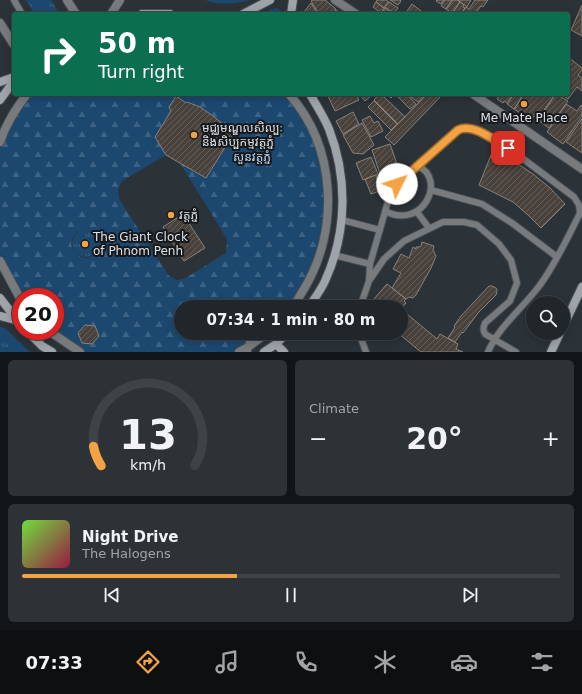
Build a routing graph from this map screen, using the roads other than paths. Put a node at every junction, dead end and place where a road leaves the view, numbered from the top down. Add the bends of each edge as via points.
1 (14, 0) edge
2 (67, 0) edge
3 (120, 0) edge
4 (270, 0) edge
5 (293, 0) edge
6 (335, 0) edge
7 (21, 12) edge
8 (75, 12) edge
9 (112, 12) edge
10 (247, 12) edge
11 (291, 12) edge
12 (353, 12) edge
13 (0, 23) edge
14 (12, 42) edge
15 (12, 78) edge
16 (0, 82) edge
17 (12, 84) edge
18 (25, 96) edge
19 (291, 96) edge
20 (311, 96) edge
21 (476, 96) edge
22 (0, 100) edge
23 (0, 142) edge
24 (418, 166) junction
25 (582, 169) edge
26 (431, 190) junction
27 (385, 211) junction
28 (417, 212) junction
29 (342, 220) junction
30 (429, 228) junction
31 (380, 230) junction
32 (334, 255) junction
33 (557, 257) junction
34 (0, 261) edge
35 (370, 264) junction
36 (369, 281) junction
37 (582, 287) edge
38 (15, 288) edge
39 (0, 298) edge
40 (296, 300) edge
41 (313, 300) edge
42 (362, 300) edge
43 (570, 312) edge
44 (12, 315) edge
45 (0, 316) edge
46 (12, 321) edge
47 (36, 340) edge
48 (62, 340) edge
49 (251, 340) edge
50 (259, 340) edge
51 (280, 340) edge
52 (362, 340) edge
53 (493, 340) junction
54 (557, 340) edge
55 (276, 344) junction
56 (248, 350) edge
57 (52, 352) edge
58 (80, 352) edge
59 (238, 352) edge
60 (264, 352) edge
61 (284, 352) edge
62 (366, 352) edge
63 (488, 352) edge
64 (516, 352) edge
65 (551, 352) edge

1 - 7 lane
2 - 8 street
3 - 9 street
4 - 10 main road
5 - 11 main road
6 - 12 street
13 - 14 street
15 - 16 main road
17 - 22 main road
18 - 23 street via 16,108
19 - 40 street via 315,136 328,186 326,233 313,274
20 - 29 main road via 328,128 340,166
21 - 25 street
24 - 26 lane via 428,176
24 - 27 lane via 391,192
24 - 33 lane via 463,128 476,130 518,154 574,197 579,205 580,213
26 - 28 lane via 424,206
26 - 33 lane via 482,204
27 - 28 lane via 391,215 408,216
27 - 31 lane
28 - 30 lane
29 - 31 lane
29 - 32 main road
30 - 36 lane via 404,241 384,259
30 - 53 lane via 443,222 464,222 477,226 499,244 511,260 516,282 510,302 485,323 483,328 485,334
31 - 35 lane
32 - 35 lane
32 - 41 main road via 325,282
33 - 53 lane via 540,285
34 - 38 street
35 - 36 lane
36 - 42 lane
37 - 43 main road
39 - 44 main road
45 - 46 main road
47 - 57 main road
48 - 58 street
49 - 56 lane
50 - 56 street
51 - 55 main road
52 - 62 lane
53 - 63 lane
53 - 64 lane
54 - 65 main road
55 - 60 main road
55 - 61 main road
56 - 59 street

